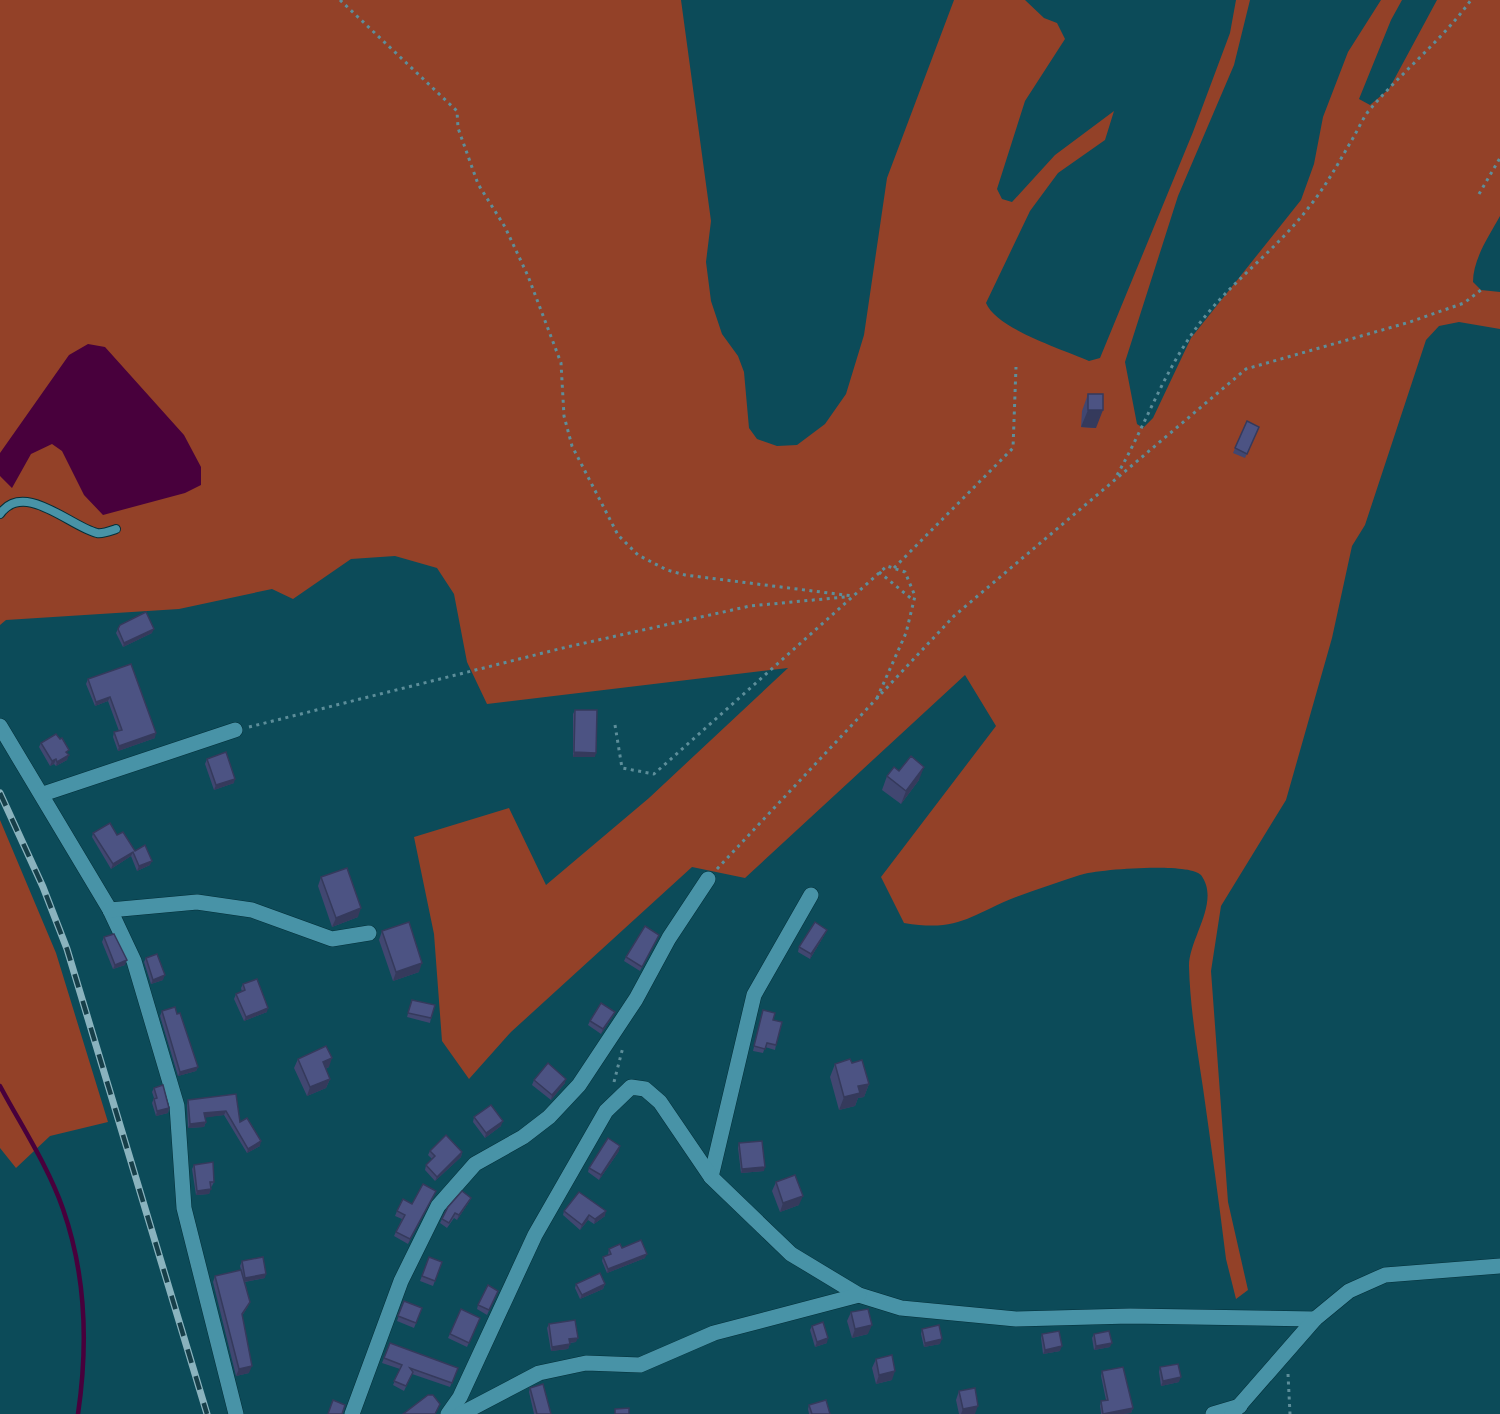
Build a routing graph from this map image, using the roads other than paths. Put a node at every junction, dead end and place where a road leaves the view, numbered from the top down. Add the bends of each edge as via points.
1 (0, 514) edge
2 (116, 530) dead end
3 (0, 726) edge
4 (236, 730) road end
5 (43, 794) junction
6 (708, 879) road end
7 (811, 895) dead end
8 (110, 910) junction
9 (369, 933) dead end
10 (711, 1177) junction
11 (1500, 1266) edge
12 (859, 1295) junction
13 (1315, 1319) junction
14 (1236, 1410) edge
15 (236, 1414) edge
16 (351, 1414) edge
17 (448, 1414) edge
18 (461, 1414) edge
19 (1213, 1414) edge

1 - 2 lane via 13,505 30,502 99,533
3 - 5 street
4 - 5 street
5 - 8 street
6 - 16 street via 579,1085 549,1117 523,1137 475,1164 438,1206 401,1281
7 - 10 street via 754,995
8 - 9 street via 197,902 252,910 332,939
8 - 15 street via 134,961 177,1106 184,1208
10 - 12 street via 791,1254
10 - 17 street via 660,1102 645,1089 631,1087 606,1111 535,1235 460,1397
11 - 13 street via 1436,1269 1375,1278 1349,1291
12 - 13 street via 901,1308 1016,1319
12 - 18 street via 714,1333 640,1365 586,1363 539,1373
13 - 14 street
14 - 19 street

